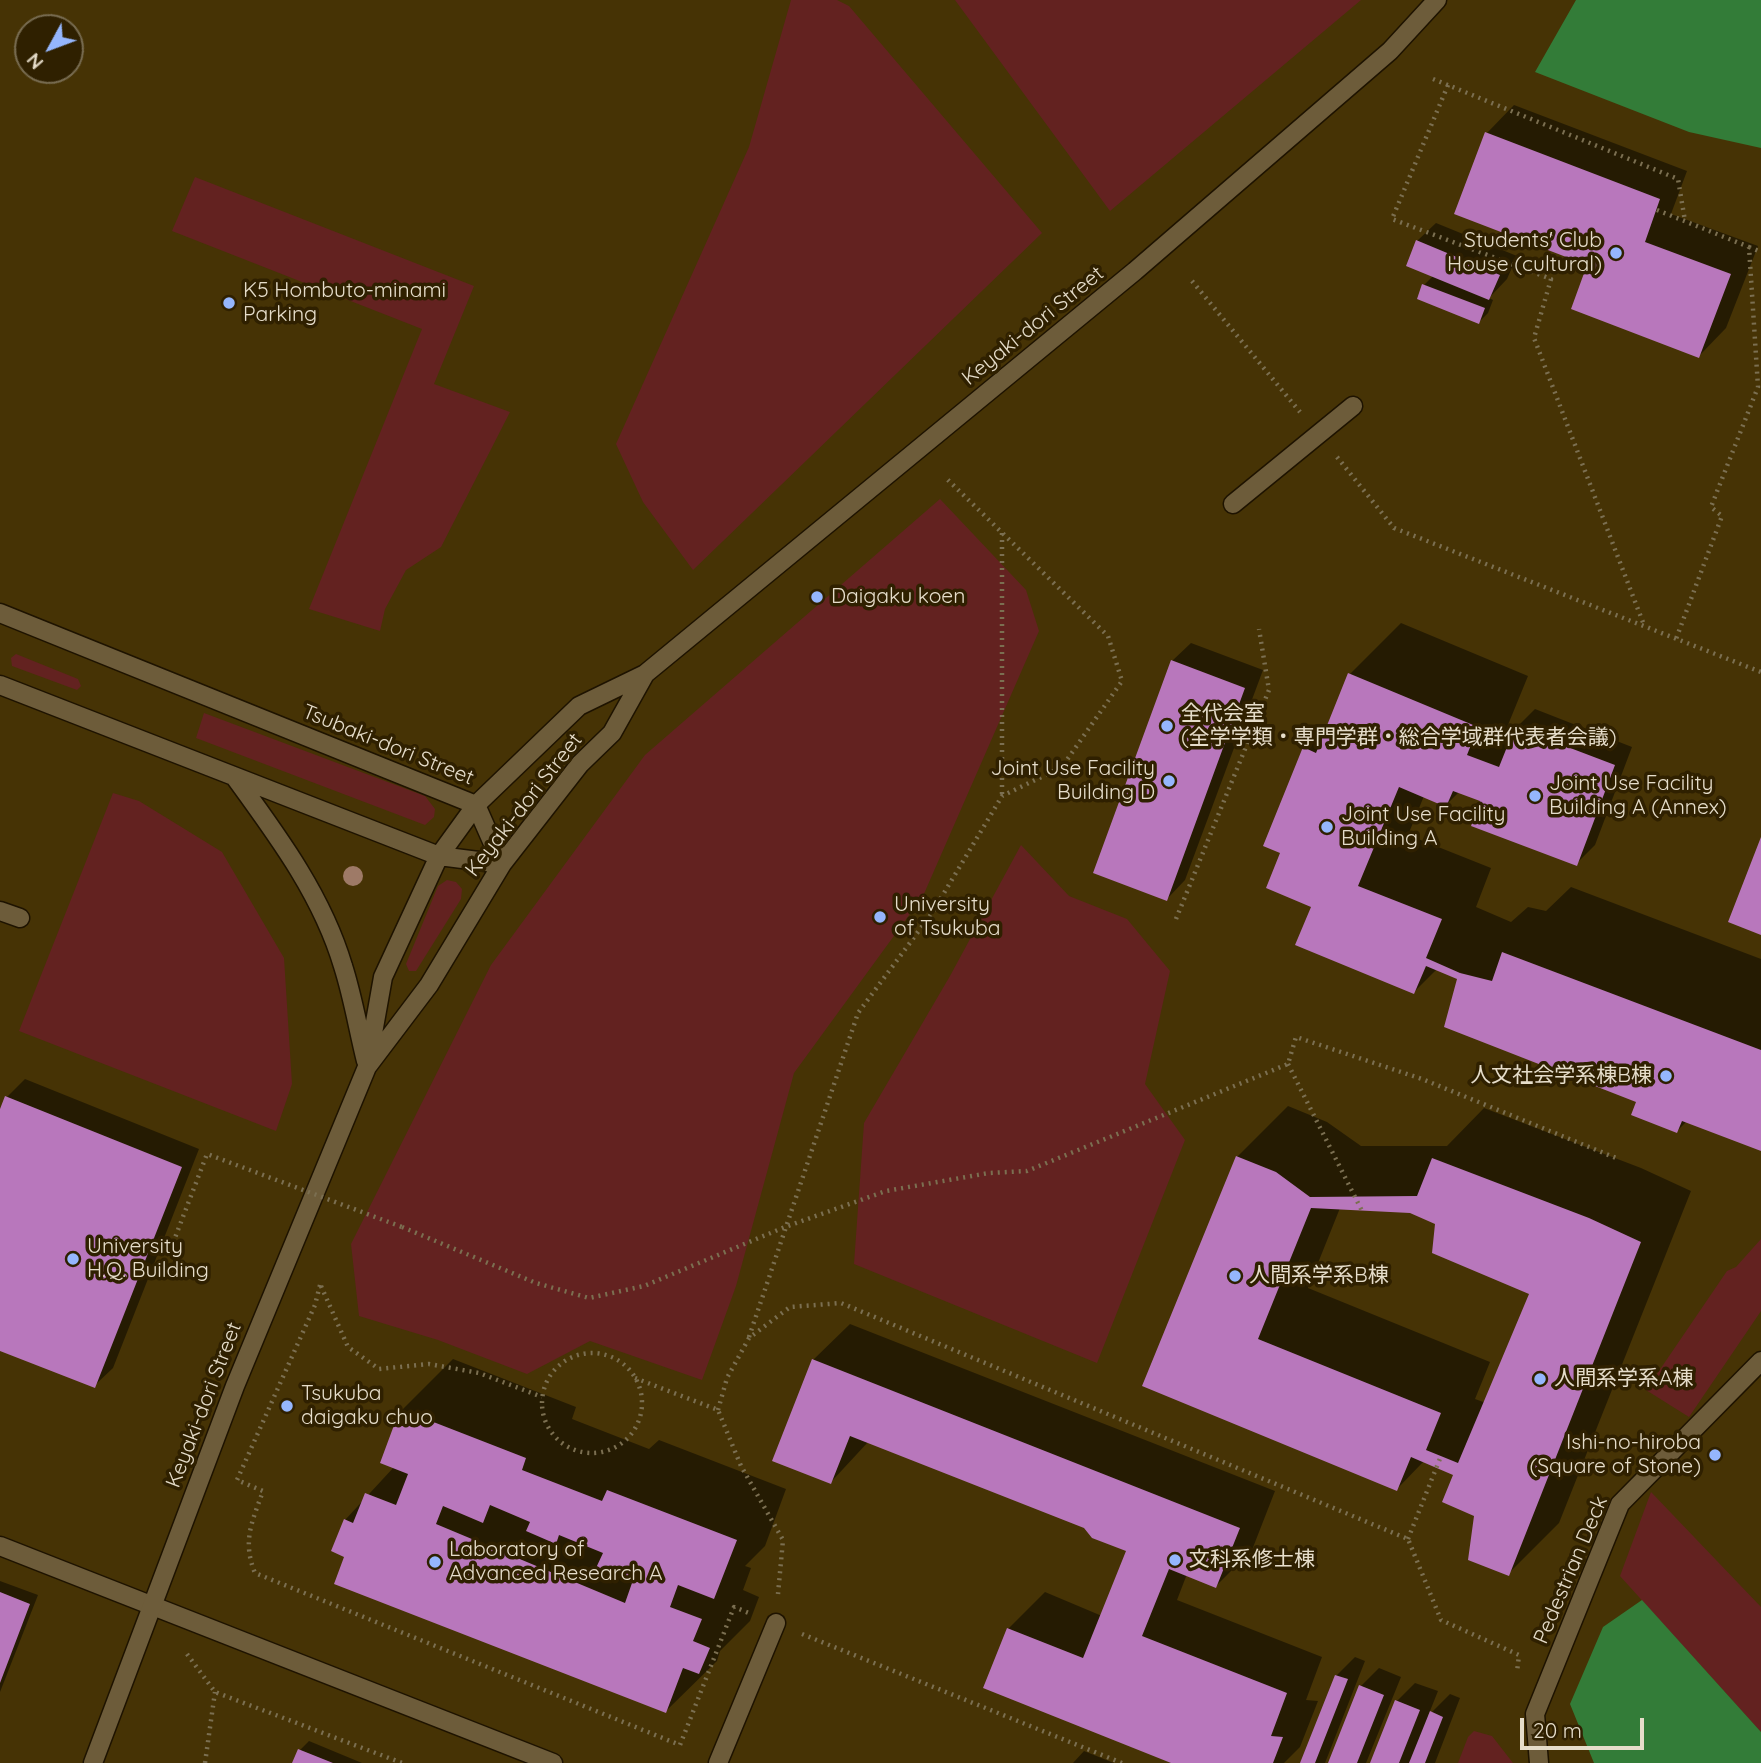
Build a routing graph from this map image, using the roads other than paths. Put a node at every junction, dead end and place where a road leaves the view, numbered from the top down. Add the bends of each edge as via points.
1 (1437, 0) edge
2 (1353, 406) dead end
3 (1233, 504) dead end
4 (0, 613) edge
5 (645, 674) junction
6 (0, 685) edge
7 (234, 776) junction
8 (476, 805) junction
9 (439, 856) junction
10 (502, 864) junction
11 (0, 911) edge
12 (20, 918) dead end
13 (368, 1067) junction
14 (1761, 1362) edge
15 (0, 1546) edge
16 (152, 1607) junction
17 (776, 1623) road end
18 (93, 1763) edge
19 (553, 1763) edge
20 (718, 1763) edge
21 (1539, 1763) edge

1 - 5 street, Keyaki-dori Street via 1390,51 1135,271
2 - 3 street
4 - 8 street, Tsubaki-dori Street
5 - 8 street, Keyaki-dori Street via 579,706
5 - 10 street, Keyaki-dori Street via 612,733 580,764
6 - 7 street
7 - 9 street
7 - 13 street via 289,850 320,908 343,965
8 - 9 street, Keyaki-dori Street
8 - 10 street, Tsubaki-dori Street
9 - 10 street
9 - 13 street, Keyaki-dori Street via 383,977
10 - 13 street, Keyaki-dori Street via 429,985
11 - 12 street
13 - 16 street, Keyaki-dori Street via 235,1386
14 - 21 street, Pedestrian Deck via 1619,1504 1535,1714
15 - 16 street
16 - 18 street, Keyaki-dori Street
16 - 19 street
17 - 20 street

